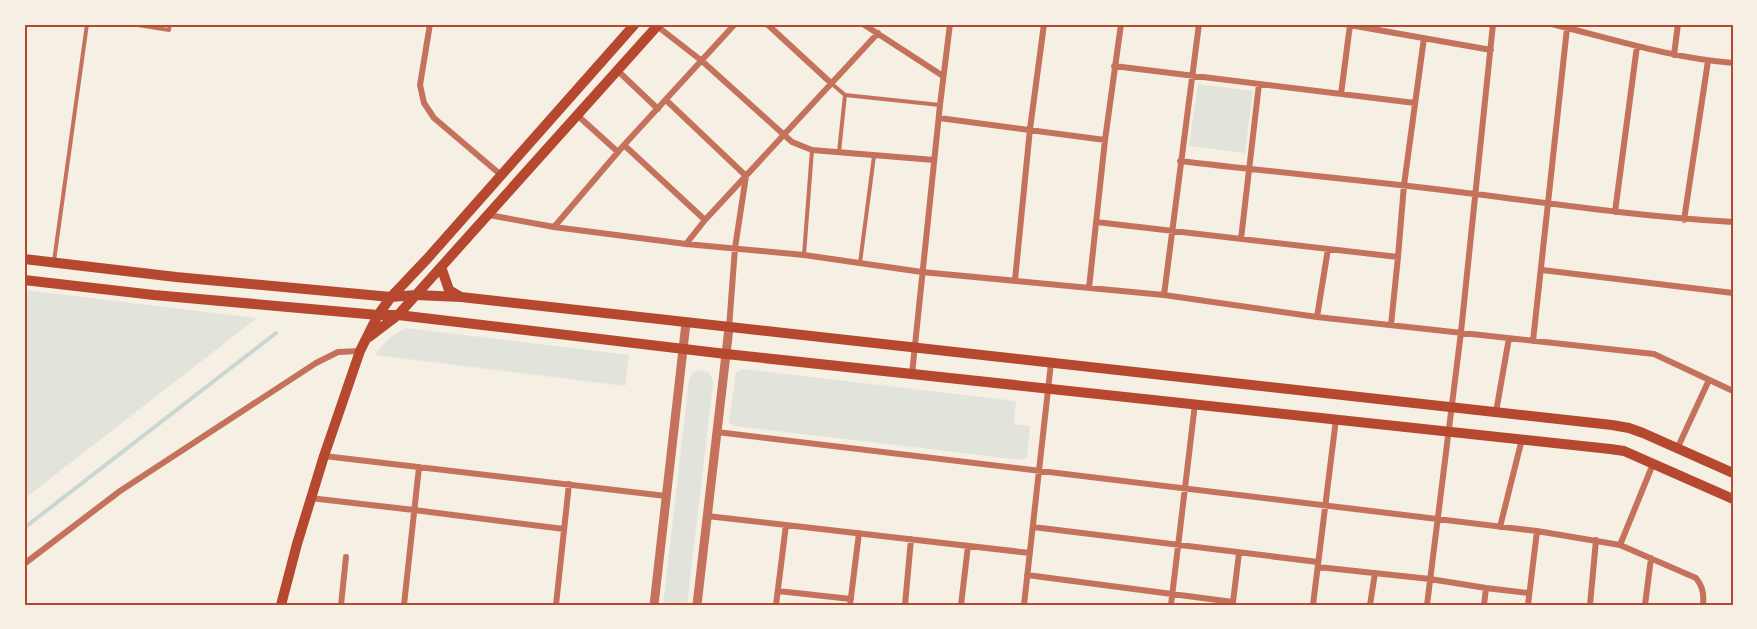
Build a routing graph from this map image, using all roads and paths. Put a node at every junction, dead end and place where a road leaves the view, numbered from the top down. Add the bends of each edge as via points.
1 (87, 24) edge
2 (132, 24) edge
3 (170, 24) edge
4 (430, 24) edge
5 (635, 24) edge
6 (735, 24) edge
7 (767, 24) edge
8 (862, 24) edge
9 (950, 24) edge
10 (1044, 24) edge
11 (1121, 24) edge
12 (1199, 24) edge
13 (1347, 24) edge
14 (1493, 24) edge
15 (1552, 24) edge
16 (1678, 24) edge
17 (658, 25) edge
18 (1567, 28) junction
19 (878, 33) junction
20 (1424, 38) junction
21 (1637, 46) junction
22 (1491, 50) junction
23 (1674, 55) junction
24 (702, 61) junction
25 (1708, 61) junction
26 (1733, 63) edge
27 (1114, 66) junction
28 (618, 71) junction
29 (943, 76) junction
30 (1192, 76) junction
31 (831, 83) junction
32 (1259, 84) junction
33 (1341, 94) junction
34 (845, 95) junction
35 (666, 100) junction
36 (1415, 103) junction
37 (940, 105) junction
38 (658, 109) junction
39 (578, 115) junction
40 (939, 118) junction
41 (1030, 129) junction
42 (783, 135) junction
43 (1105, 140) junction
44 (624, 145) junction
45 (812, 150) junction
46 (618, 152) junction
47 (839, 152) junction
48 (874, 156) junction
49 (934, 160) junction
50 (1180, 161) junction
51 (1249, 170) junction
52 (501, 175) junction
53 (746, 176) junction
54 (1404, 185) junction
55 (1474, 194) junction
56 (1549, 204) junction
57 (1615, 212) junction
58 (489, 215) junction
59 (705, 220) junction
60 (1684, 220) junction
61 (1096, 222) junction
62 (1733, 222) edge
63 (554, 226) junction
64 (1171, 231) junction
65 (1241, 239) junction
66 (686, 244) junction
67 (735, 248) junction
68 (1328, 249) junction
69 (804, 255) junction
70 (1398, 257) junction
71 (24, 260) edge
72 (54, 263) junction
73 (860, 263) junction
74 (441, 267) junction
75 (1542, 270) junction
76 (922, 272) junction
77 (24, 280) edge
78 (1015, 280) junction
79 (51, 283) junction
80 (1089, 288) junction
81 (1733, 293) edge
82 (416, 295) junction
83 (1164, 295) junction
84 (391, 297) junction
85 (461, 297) junction
86 (378, 315) junction
87 (398, 315) junction
88 (1317, 317) junction
89 (687, 323) junction
90 (1391, 325) junction
91 (729, 328) junction
92 (1461, 332) junction
93 (1509, 338) junction
94 (366, 339) junction
95 (1533, 341) junction
96 (684, 348) junction
97 (915, 349) junction
98 (360, 351) junction
99 (726, 354) junction
100 (1051, 363) junction
101 (912, 374) junction
102 (1709, 380) junction
103 (1049, 388) junction
104 (1733, 389) edge
105 (1195, 404) junction
106 (1450, 407) junction
107 (1496, 412) junction
108 (1336, 419) junction
109 (1448, 431) junction
110 (717, 432) junction
111 (1522, 439) junction
112 (1677, 449) junction
113 (324, 456) junction
114 (1653, 464) junction
115 (419, 467) junction
116 (1039, 471) junction
117 (1733, 473) edge
118 (569, 484) junction
119 (1186, 488) junction
120 (666, 496) junction
121 (310, 498) junction
122 (1733, 499) edge
123 (1325, 505) junction
124 (414, 510) junction
125 (707, 516) junction
126 (1437, 520) junction
127 (786, 525) junction
128 (1033, 527) junction
129 (1500, 527) junction
130 (564, 529) junction
131 (1537, 531) junction
132 (859, 533) junction
133 (911, 539) junction
134 (1596, 540) junction
135 (1620, 544) junction
136 (1179, 545) junction
137 (968, 546) junction
138 (1030, 553) junction
139 (1239, 553) junction
140 (346, 557) dead end
141 (1651, 558) junction
142 (24, 564) edge
143 (1318, 565) junction
144 (1374, 573) junction
145 (1027, 575) junction
146 (1430, 579) junction
147 (1486, 588) junction
148 (778, 591) junction
149 (1529, 593) junction
150 (1172, 595) junction
151 (850, 602) edge
152 (1233, 604) edge
153 (281, 605) edge
154 (342, 605) edge
155 (404, 605) edge
156 (556, 605) edge
157 (654, 605) edge
158 (697, 605) edge
159 (776, 605) edge
160 (905, 605) edge
161 (961, 605) edge
162 (1024, 605) edge
163 (1171, 605) edge
164 (1313, 605) edge
165 (1370, 605) edge
166 (1427, 605) edge
167 (1484, 605) edge
168 (1527, 605) edge
169 (1590, 605) edge
170 (1645, 605) edge
171 (1703, 605) edge

1 - 72 lane
2 - 3 lane via 169,30
4 - 52 street via 420,85 424,103 434,118
5 - 52 main road
6 - 24 street
7 - 31 street
8 - 19 street
9 - 29 street
10 - 41 street
11 - 27 street
12 - 30 street
13 - 20 street
13 - 33 street
14 - 22 street
15 - 18 street
16 - 23 street
17 - 24 street
17 - 28 main road
18 - 21 street
18 - 56 street
19 - 29 street
19 - 31 street
20 - 22 street
20 - 36 street
21 - 23 street
21 - 57 street
22 - 55 street
23 - 25 street
24 - 35 street
24 - 42 street
25 - 26 street
25 - 60 street
27 - 30 street
27 - 43 street
28 - 38 street
28 - 39 main road
29 - 37 street
30 - 32 street
30 - 50 street
31 - 34 lane
31 - 42 street
32 - 33 street
32 - 51 street
33 - 36 street
34 - 37 lane
34 - 47 lane
35 - 38 street
35 - 53 street
36 - 54 street
37 - 40 street
38 - 44 street
39 - 46 street
39 - 58 main road
40 - 41 street
40 - 49 street
41 - 43 street
41 - 78 street
42 - 45 street
42 - 53 street
43 - 61 street
44 - 46 street
44 - 59 street
45 - 47 street
45 - 69 lane
46 - 63 street
47 - 48 street
48 - 49 street
48 - 73 lane
49 - 76 street
50 - 51 street
50 - 64 street
51 - 54 street
51 - 65 street
52 - 84 main road
53 - 59 street
53 - 67 street
54 - 55 street
54 - 70 street
55 - 56 street
55 - 92 street
56 - 57 street
56 - 75 street
57 - 60 street
58 - 63 street
58 - 74 main road
59 - 66 street
60 - 62 street
61 - 64 street
61 - 80 street
63 - 66 street
64 - 65 street
64 - 83 street
65 - 68 street
66 - 67 street
67 - 69 street
67 - 91 street
68 - 70 street
68 - 88 street
69 - 73 street
70 - 90 street
71 - 72 main road
72 - 79 main road
72 - 84 main road
73 - 76 street
74 - 82 main road
74 - 85 main road via 449,290
75 - 81 street
75 - 95 street
76 - 78 street
76 - 97 street
77 - 79 main road
78 - 80 street
79 - 86 main road
80 - 83 street
82 - 84 main road
82 - 85 main road
82 - 87 main road
83 - 88 street
84 - 86 main road
85 - 89 main road
86 - 87 main road
86 - 94 main road
87 - 94 main road
87 - 96 main road
88 - 90 street
89 - 91 main road
89 - 96 street
90 - 92 street
91 - 97 main road
91 - 99 street
92 - 93 street
92 - 106 street
93 - 95 street
93 - 107 street
94 - 98 main road
95 - 102 street via 1654,354
96 - 99 main road
96 - 120 street
97 - 100 main road
97 - 101 street
98 - 113 main road
98 - 142 street via 338,352 316,363 120,492
99 - 101 main road
99 - 110 street
100 - 103 street
100 - 106 main road
101 - 103 main road
102 - 104 street
102 - 112 street
103 - 105 main road
103 - 116 street
105 - 108 main road
105 - 119 street
106 - 107 main road
106 - 109 street
107 - 112 main road via 1629,428
108 - 109 main road
108 - 123 street
109 - 111 main road
109 - 126 street
110 - 116 street
110 - 125 street
111 - 114 main road via 1610,449
111 - 129 street
112 - 117 main road
113 - 115 street
113 - 121 main road
114 - 122 main road
114 - 135 street
115 - 118 street
115 - 124 street
116 - 119 street
116 - 128 street
118 - 120 street
118 - 130 street
119 - 123 street
119 - 136 street
120 - 157 street
121 - 124 street
121 - 153 main road
123 - 126 street
123 - 143 street
124 - 130 street
124 - 155 street
125 - 127 street
125 - 158 street
126 - 129 street
126 - 146 street
127 - 132 street
127 - 148 street
128 - 136 street
128 - 138 street
129 - 131 street
130 - 156 street
131 - 134 street
131 - 149 street
132 - 133 street
132 - 151 street
133 - 137 street
133 - 160 street
134 - 135 street
134 - 169 street
135 - 141 street
136 - 139 street
136 - 150 street
137 - 138 street
137 - 161 street
138 - 145 street
139 - 143 street
139 - 152 street
140 - 154 street
141 - 170 street
141 - 171 street via 1696,578 1702,585
143 - 144 street
143 - 164 street
144 - 146 street
144 - 165 street
145 - 150 street
145 - 162 street
146 - 147 street
146 - 166 street
147 - 149 street
147 - 167 street
148 - 151 street
148 - 159 street
149 - 168 street
150 - 152 street
150 - 163 street

